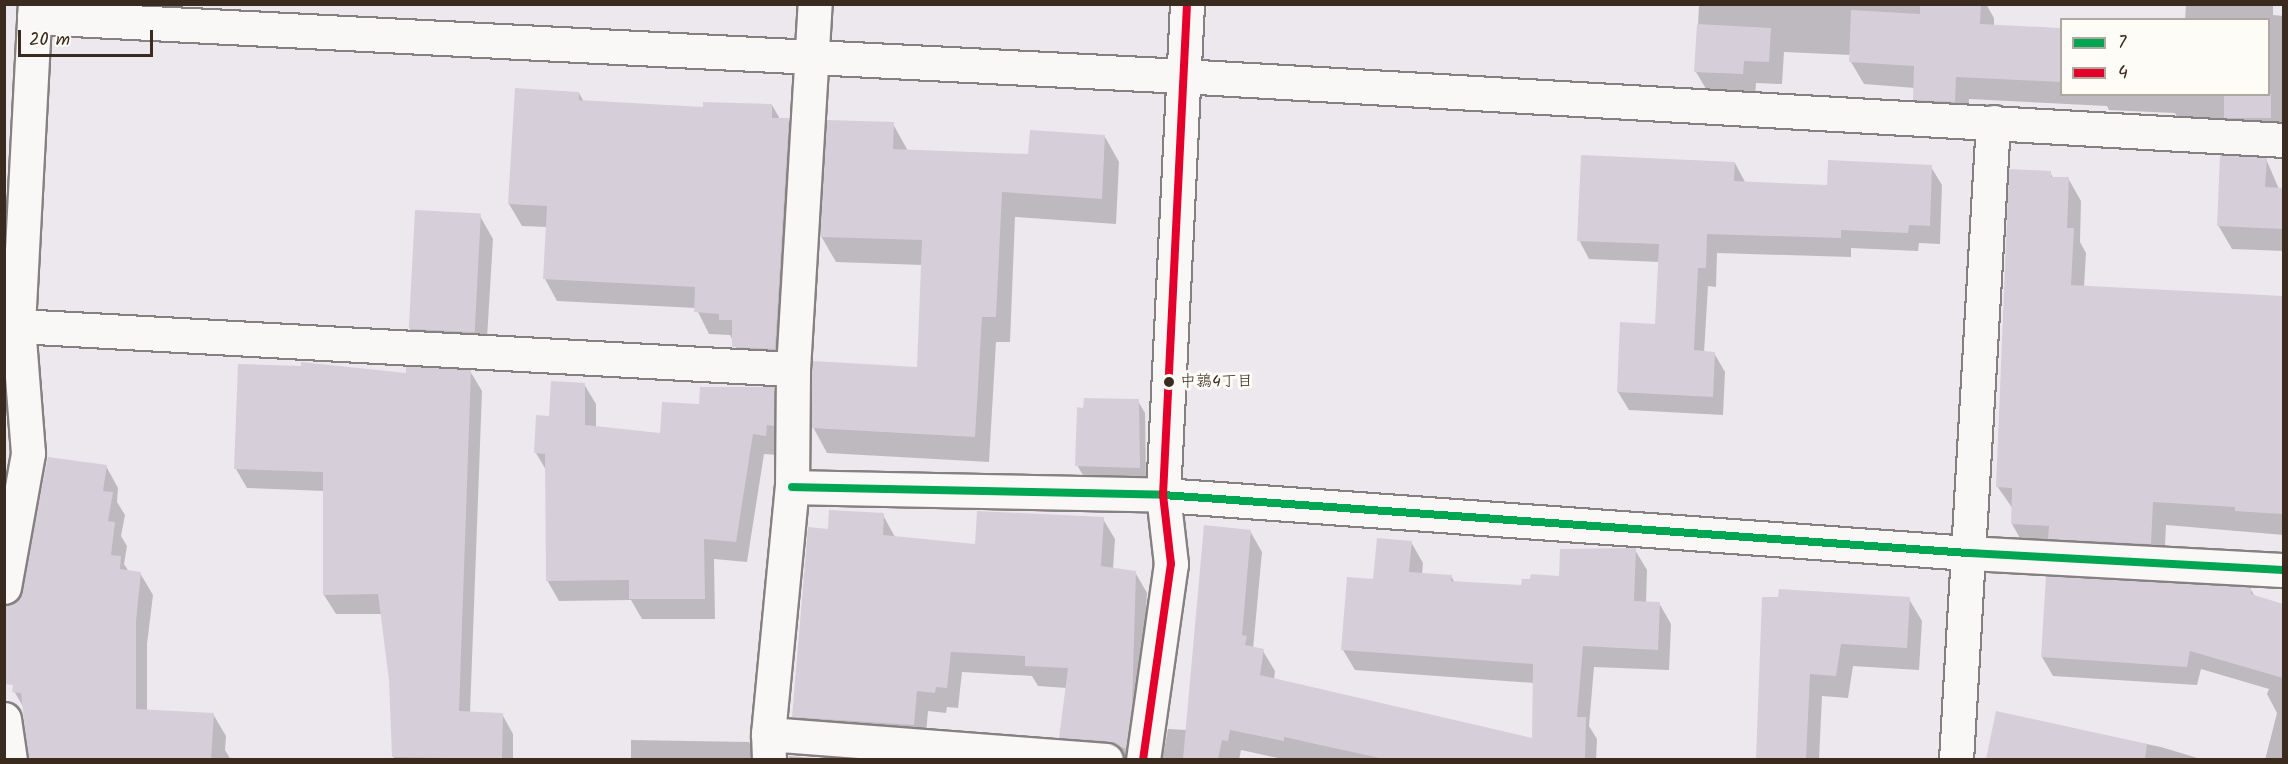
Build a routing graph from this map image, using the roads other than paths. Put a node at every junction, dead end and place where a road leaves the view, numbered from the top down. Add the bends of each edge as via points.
1 (815, 4) edge
2 (1186, 4) edge
3 (35, 11) edge
4 (813, 56) junction
5 (1181, 76) junction
6 (1993, 122) junction
7 (2283, 141) edge
8 (18, 326) junction
9 (793, 369) junction
10 (792, 487) junction
11 (1163, 495) junction
12 (1969, 553) junction
13 (2283, 570) edge
14 (4, 587) edge
15 (4, 719) edge
16 (769, 747) edge
17 (10, 759) edge
18 (1106, 759) edge
19 (1143, 759) edge
20 (1956, 759) edge

1 - 4 street
2 - 5 street
3 - 4 street
3 - 8 street
4 - 5 street
4 - 9 street
5 - 6 street
5 - 11 street
6 - 7 street
6 - 12 street
8 - 9 street
8 - 14 street via 28,453
9 - 10 street
10 - 11 street
10 - 16 street
11 - 12 street
11 - 19 street via 1171,564
12 - 13 street
12 - 20 street
15 - 17 street
16 - 18 street

